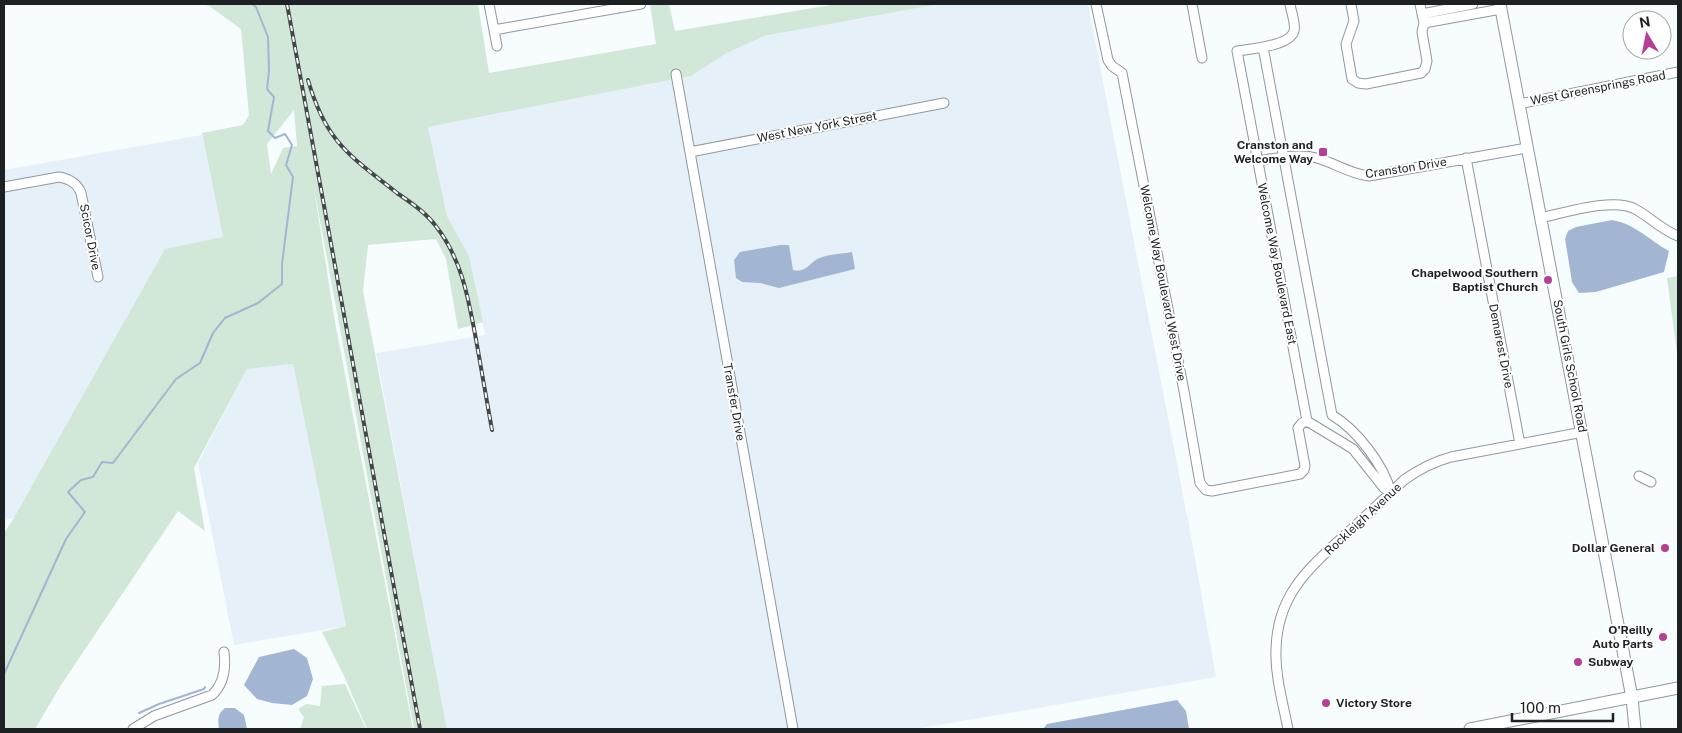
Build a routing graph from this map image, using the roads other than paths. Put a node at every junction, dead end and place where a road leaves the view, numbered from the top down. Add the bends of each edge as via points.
1 (489, 4) edge
2 (640, 4) edge
3 (1096, 4) edge
4 (1192, 4) edge
5 (1290, 4) edge
6 (1351, 4) edge
7 (1420, 4) edge
8 (1472, 4) edge
9 (610, 6) edge
10 (1500, 6) edge
11 (1423, 18) junction
12 (494, 30) junction
13 (497, 46) dead end
14 (1263, 47) junction
15 (1202, 58) dead end
16 (1678, 72) edge
17 (676, 74) dead end
18 (944, 103) dead end
19 (1518, 104) junction
20 (1527, 148) junction
21 (690, 152) junction
22 (1284, 157) junction
23 (1466, 158) junction
24 (1258, 161) junction
25 (4, 187) edge
26 (1540, 218) junction
27 (1678, 236) edge
28 (98, 277) dead end
29 (1307, 421) junction
30 (1583, 432) junction
31 (1520, 444) junction
32 (1639, 476) dead end
33 (1651, 482) dead end
34 (1391, 493) junction
35 (224, 652) dead end
36 (1678, 688) edge
37 (1632, 698) junction
38 (133, 729) edge
39 (792, 729) edge
40 (1288, 729) edge
41 (1470, 729) edge
42 (1635, 729) edge

1 - 12 street
2 - 9 street
3 - 29 street, Welcome Way Boulevard West Drive via 1108,60 1122,73 1200,483 1212,491 1298,475 1304,464 1298,428
4 - 15 street
5 - 14 street via 1294,26 1288,40
6 - 11 street via 1354,20 1346,50 1350,75 1358,83 1421,73 1427,61
7 - 11 street
8 - 11 street
9 - 12 street
10 - 11 street
10 - 19 main road, South Girls School Road
12 - 13 street
14 - 22 street
14 - 24 street, Welcome Way Boulevard East via 1237,51
16 - 19 street, West Greensprings Road
17 - 21 street, Transfer Drive
18 - 21 street, West New York Street
19 - 20 main road, South Girls School Road
20 - 23 street, Cranston Drive
20 - 26 main road, South Girls School Road
21 - 39 street, Transfer Drive
22 - 23 street, Cranston Drive via 1316,158 1369,176
22 - 24 street, Cranston Drive
22 - 34 street via 1332,416 1366,444
23 - 31 street, Demarest Drive
24 - 29 street, Welcome Way Boulevard East
25 - 28 street, Scicor Drive via 59,177 76,184 81,193
26 - 27 street via 1606,204 1622,204
26 - 30 main road, South Girls School Road
29 - 34 street via 1353,449
30 - 31 street, Rockleigh Avenue
30 - 37 main road, South Girls School Road
31 - 34 street, Rockleigh Avenue via 1430,463
32 - 33 street
34 - 40 street, Rockleigh Avenue via 1307,571 1286,602 1279,623 1276,651
35 - 38 street via 223,677 212,695 154,716
36 - 37 main road
37 - 41 main road
37 - 42 main road, South Girls School Road

